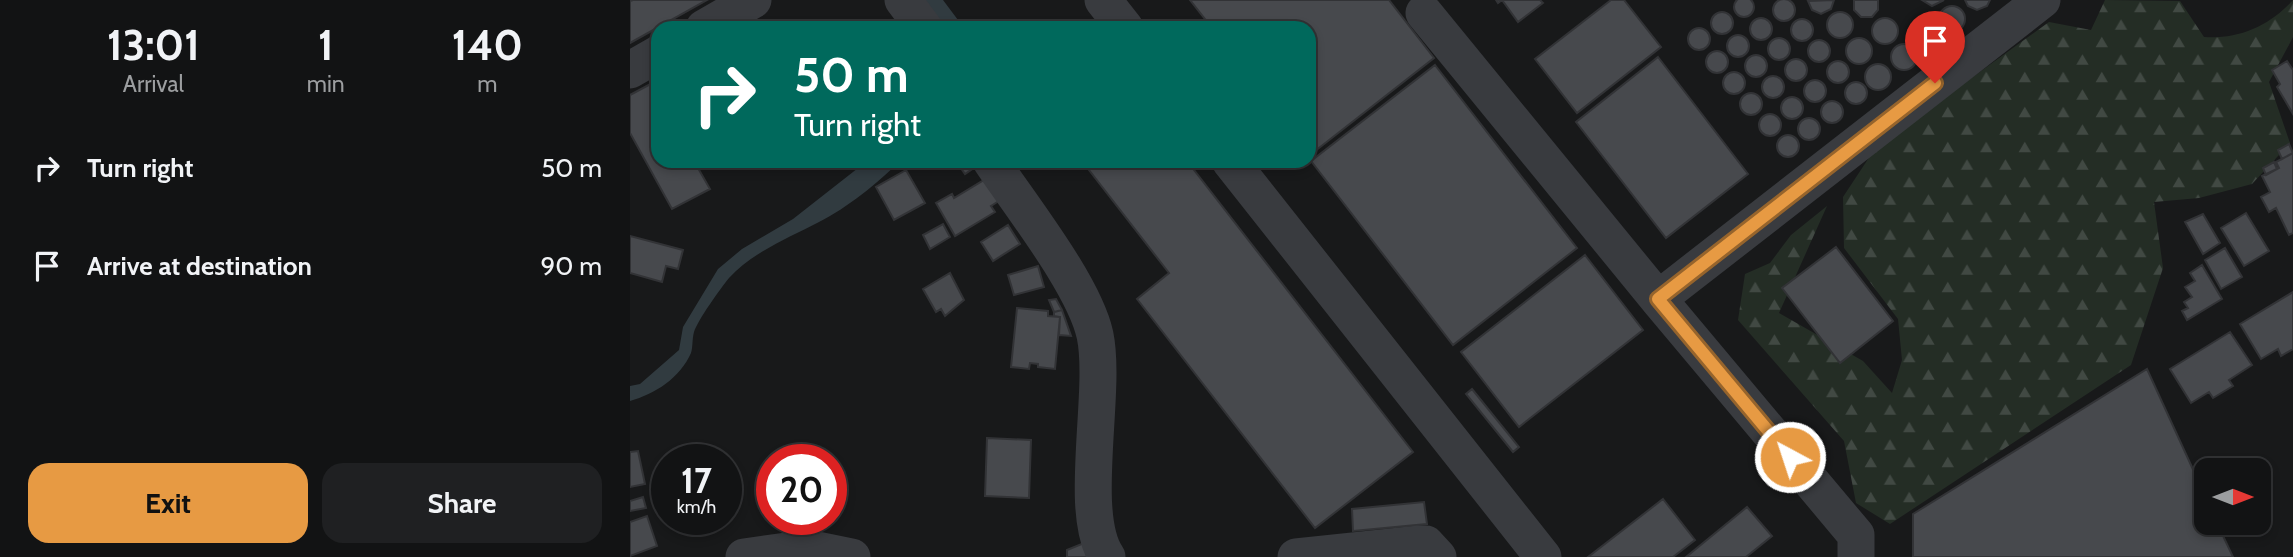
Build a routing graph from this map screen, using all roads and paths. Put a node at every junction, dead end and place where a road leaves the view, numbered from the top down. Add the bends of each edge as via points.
1 (753, 0) edge
2 (903, 0) edge
3 (1103, 0) edge
4 (2042, 0) edge
5 (1424, 12) dead end
6 (716, 21) edge
7 (919, 21) edge
8 (1120, 21) edge
9 (651, 58) edge
10 (630, 70) edge
11 (996, 168) edge
12 (1236, 168) edge
13 (1658, 299) junction
14 (744, 557) edge
15 (852, 557) edge
16 (1107, 557) edge
17 (1296, 557) edge
18 (1438, 557) edge
19 (1543, 557) edge
20 (1856, 557) edge

1 - 6 street
2 - 7 street
3 - 8 street
4 - 13 street
5 - 13 street
9 - 10 street
11 - 16 street via 1077,291 1095,336 1094,526
12 - 19 street
13 - 20 street via 1856,536
14 - 15 street via 808,548
17 - 18 street via 1420,544 1426,544

